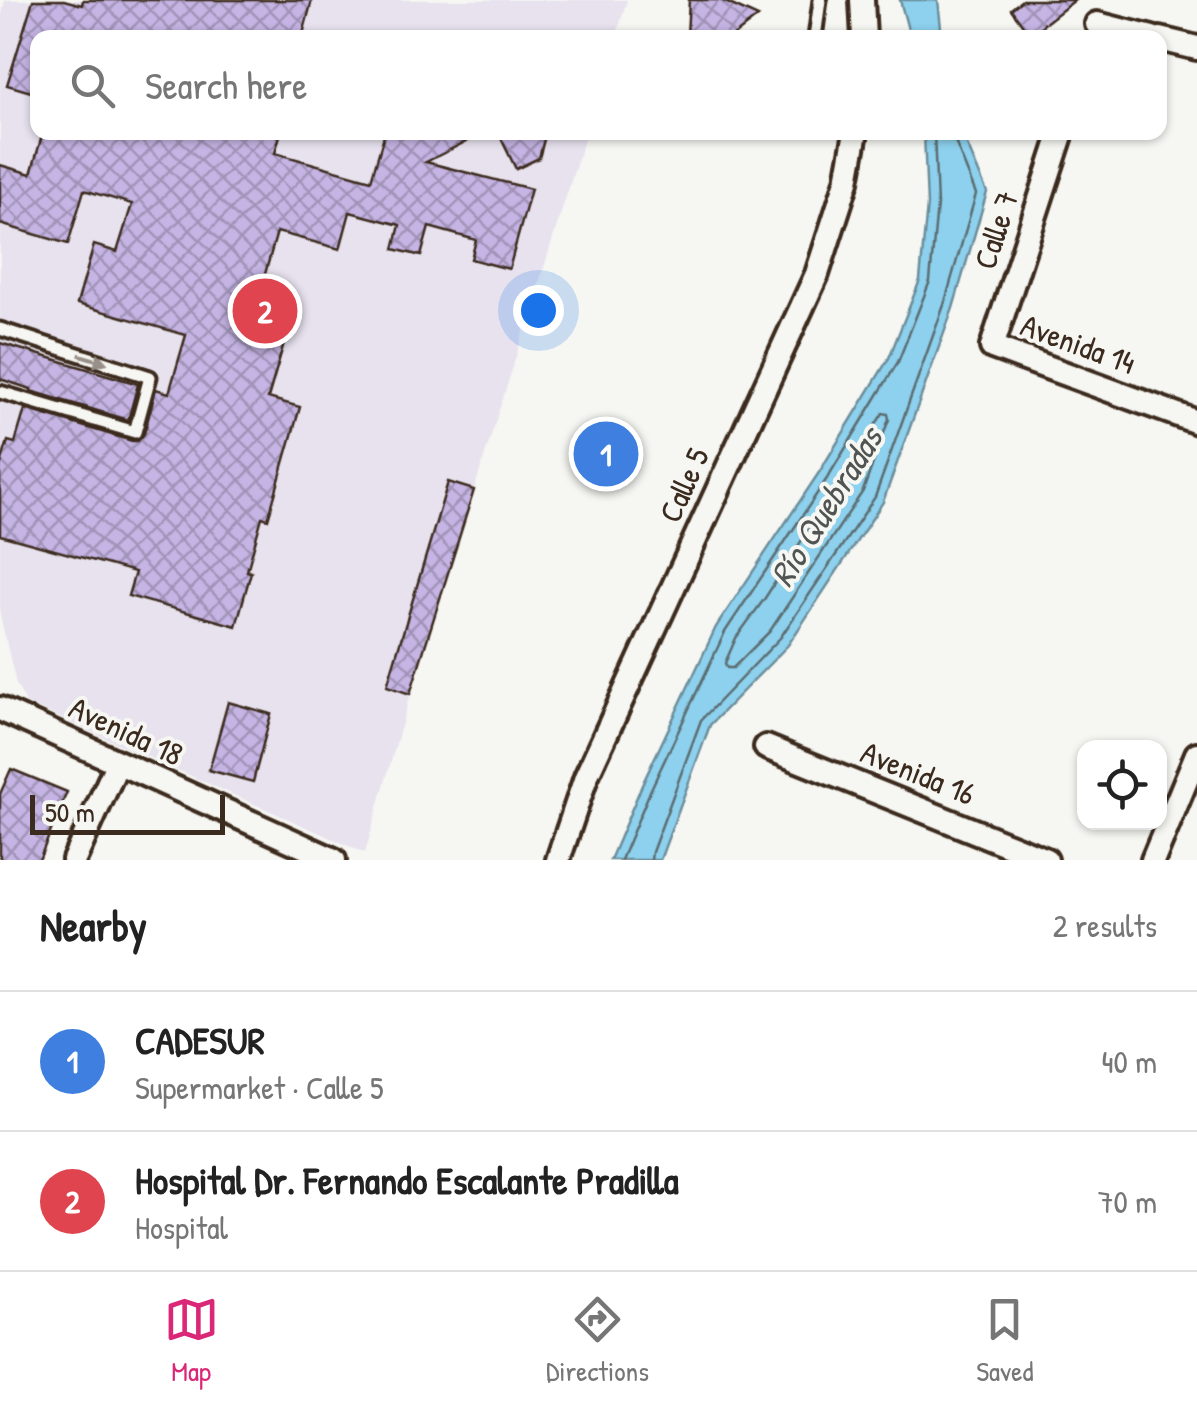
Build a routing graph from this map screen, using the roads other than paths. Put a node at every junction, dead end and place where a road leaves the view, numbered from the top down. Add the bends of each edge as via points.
1 (820, 0) edge
2 (862, 0) edge
3 (1103, 0) edge
4 (815, 30) edge
5 (864, 30) edge
6 (1095, 30) edge
7 (1167, 41) edge
8 (1197, 48) edge
9 (855, 140) edge
10 (1059, 140) edge
11 (0, 329) edge
12 (992, 347) joint
13 (0, 392) edge
14 (1197, 422) edge
15 (0, 709) edge
16 (766, 747) dead end
17 (1197, 754) edge
18 (118, 764) junction
19 (74, 860) edge
20 (334, 860) edge
21 (558, 860) edge
22 (1046, 860) edge
23 (1152, 860) edge

1 - 4 lane
2 - 5 street
3 - 6 street
7 - 8 street
9 - 21 street, Calle 5 via 817,274 586,777
10 - 12 street, Calle 7
11 -> 13 lane via 150,377 135,432
12 - 14 street, Avenida 14
15 - 18 street, Avenida 18
16 - 22 street, Avenida 16
17 - 23 street
18 - 19 street
18 - 20 street, Avenida 18

